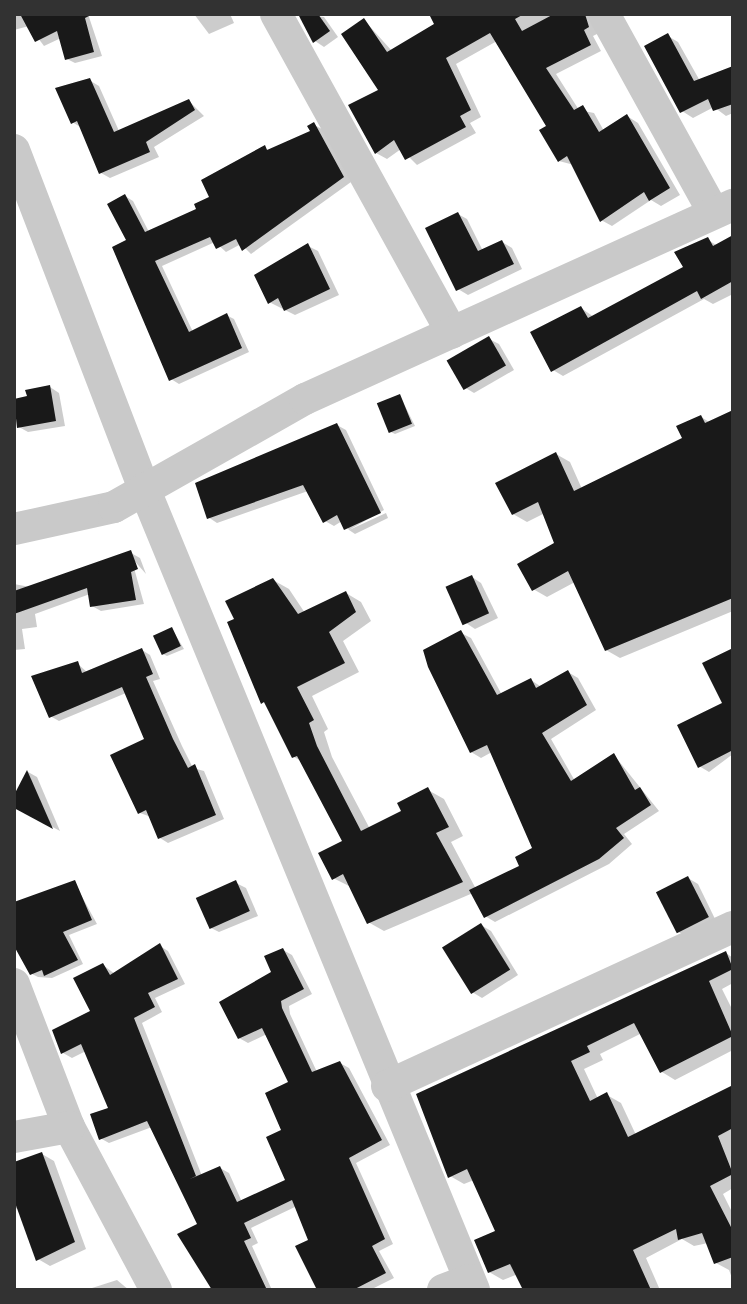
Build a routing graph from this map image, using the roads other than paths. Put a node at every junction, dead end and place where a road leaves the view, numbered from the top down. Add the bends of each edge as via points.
1 (276, 14) edge
2 (604, 14) edge
3 (14, 150) edge
4 (724, 209) edge
5 (27, 216) edge
6 (452, 333) junction
7 (144, 488) junction
8 (14, 529) edge
9 (733, 927) edge
10 (14, 984) edge
11 (387, 1086) junction
12 (69, 1127) junction
13 (14, 1137) edge
14 (462, 1287) edge
15 (156, 1290) edge

1 - 6 street
2 - 4 street
3 - 5 street
4 - 6 street
5 - 7 street
6 - 7 street via 305,399
7 - 8 street via 114,507
7 - 11 street
9 - 11 street
10 - 12 street
11 - 14 street
12 - 13 street
12 - 15 street

